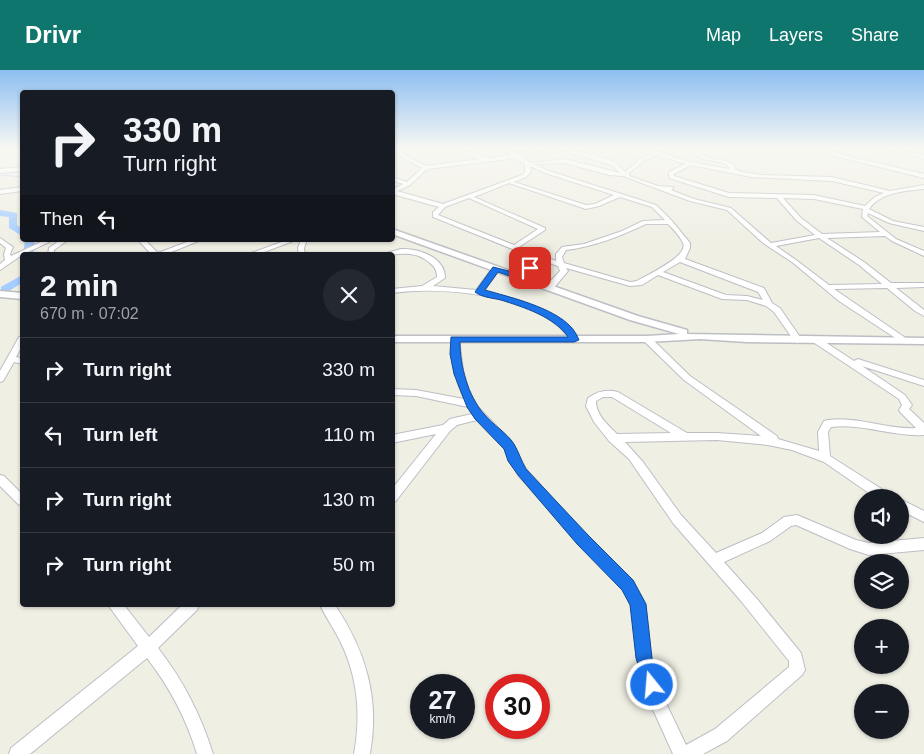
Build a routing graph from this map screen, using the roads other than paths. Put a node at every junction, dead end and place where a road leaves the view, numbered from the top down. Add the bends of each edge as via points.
1 (400, 181) edge
2 (411, 181) edge
3 (578, 181) edge
4 (632, 181) edge
5 (676, 181) edge
6 (839, 181) edge
7 (510, 182) joint
8 (678, 183) junction
9 (408, 184) junction
10 (924, 187) edge
11 (914, 188) junction
12 (624, 189) dead end
13 (664, 189) junction
14 (20, 190) edge
15 (395, 191) edge
16 (0, 192) edge
17 (924, 192) edge
18 (395, 193) edge
19 (891, 193) junction
20 (618, 194) junction
21 (470, 197) junction
22 (779, 197) junction
23 (444, 206) junction
24 (866, 209) junction
25 (670, 222) junction
26 (924, 230) edge
27 (395, 233) edge
28 (885, 234) junction
29 (822, 236) junction
30 (0, 240) edge
31 (46, 242) edge
32 (62, 242) edge
33 (144, 242) edge
34 (193, 242) edge
35 (286, 242) edge
36 (770, 245) junction
37 (514, 248) junction
38 (25, 252) edge
39 (50, 252) edge
40 (154, 252) edge
41 (165, 252) edge
42 (258, 252) edge
43 (395, 253) edge
44 (924, 254) edge
45 (20, 255) edge
46 (681, 258) junction
47 (542, 259) junction
48 (9, 260) junction
49 (559, 264) junction
50 (0, 268) edge
51 (496, 269) junction
52 (657, 272) junction
53 (518, 276) junction
54 (924, 285) edge
55 (887, 286) junction
56 (827, 287) junction
57 (423, 288) junction
58 (549, 288) junction
59 (395, 290) edge
60 (480, 292) junction
61 (0, 294) edge
62 (20, 296) edge
63 (769, 304) junction
64 (924, 314) edge
65 (700, 336) junction
66 (395, 339) edge
67 (455, 339) junction
68 (647, 339) junction
69 (574, 340) junction
70 (798, 340) junction
71 (816, 340) junction
72 (906, 341) junction
73 (924, 341) edge
74 (20, 343) edge
75 (12, 358) junction
76 (844, 358) junction
77 (20, 360) edge
78 (0, 379) edge
79 (924, 384) edge
80 (395, 392) edge
81 (471, 404) junction
82 (479, 416) junction
83 (446, 428) junction
84 (924, 430) edge
85 (684, 436) junction
86 (395, 438) edge
87 (613, 438) junction
88 (778, 442) junction
89 (824, 458) junction
90 (0, 479) edge
91 (872, 489) edge
92 (395, 494) edge
93 (20, 499) edge
94 (909, 509) edge
95 (924, 517) edge
96 (924, 544) edge
97 (714, 560) junction
98 (117, 607) edge
99 (190, 607) edge
100 (328, 607) edge
101 (149, 647) junction
102 (17, 754) edge
103 (205, 754) edge
104 (362, 754) edge
105 (682, 754) edge
106 (686, 754) edge

1 - 9 street
2 - 9 street
3 - 20 street
4 - 13 street via 628,187 647,184
5 - 8 street
6 - 19 street
7 - 20 street via 586,207
7 - 21 street
8 - 13 street
8 - 22 street via 729,195
9 - 15 street
10 - 11 street
11 - 17 street
11 - 19 street
12 - 20 street
13 - 36 street via 729,209
14 - 16 street
18 - 23 street
19 - 24 street via 878,198
20 - 25 street via 654,206
21 - 23 street
21 - 37 street via 543,229
22 - 24 street via 818,198
22 - 29 street via 790,212
23 - 37 street via 436,212 437,218
24 - 26 street via 891,222
24 - 28 street via 864,216
25 - 46 street via 687,243
25 - 49 street via 645,222 585,246 564,248 559,254
27 - 51 street
28 - 29 street
28 - 44 street
29 - 36 street
29 - 55 street
30 - 48 street via 10,247
31 - 38 street
32 - 39 street
33 - 40 street
34 - 41 street
35 - 42 street
36 - 56 street
37 - 47 street
43 - 57 street via 410,250 435,264 441,272 440,278
45 - 48 street
46 - 52 street
46 - 63 street via 688,264 756,286
47 - 49 street
47 - 53 street
48 - 50 street
49 - 52 street via 630,284 639,284
49 - 58 street via 564,271
51 - 53 street
51 - 60 street
52 - 63 street via 720,296
53 - 58 street
54 - 55 street
55 - 56 street
55 - 64 street
56 - 72 street
57 - 59 street
57 - 60 street
58 - 65 street via 634,318
60 - 69 street via 550,316 566,328
61 - 62 street
63 - 70 street via 784,318
65 - 68 street
65 - 70 street
66 - 67 street
67 - 69 street
67 - 81 street via 459,374
68 - 69 street
68 - 88 street via 687,378
70 - 71 street
71 - 72 street
71 - 76 street
72 - 73 street
74 - 75 street
75 - 77 street
75 - 78 street
76 - 79 street
76 - 84 street via 902,397 907,405 904,410
80 - 81 street
81 - 82 street
82 - 83 street
82 - 105 street via 510,447 522,472 628,585 638,604 644,658 658,703
83 - 86 street
83 - 92 street
84 - 89 street via 912,433 847,421 828,424 823,432
85 - 87 street
85 - 87 street via 625,399 608,393 594,397 590,404
85 - 88 street via 744,436
87 - 97 street via 641,465 676,517
88 - 89 street
89 - 91 street
90 - 93 street
94 - 95 street
96 - 97 street via 870,549 797,520 788,521 766,537
97 - 106 street via 796,658 797,670 721,735
98 - 101 street
99 - 101 street
100 - 104 street via 354,651 361,680 367,724
101 - 102 street
101 - 103 street via 187,703

